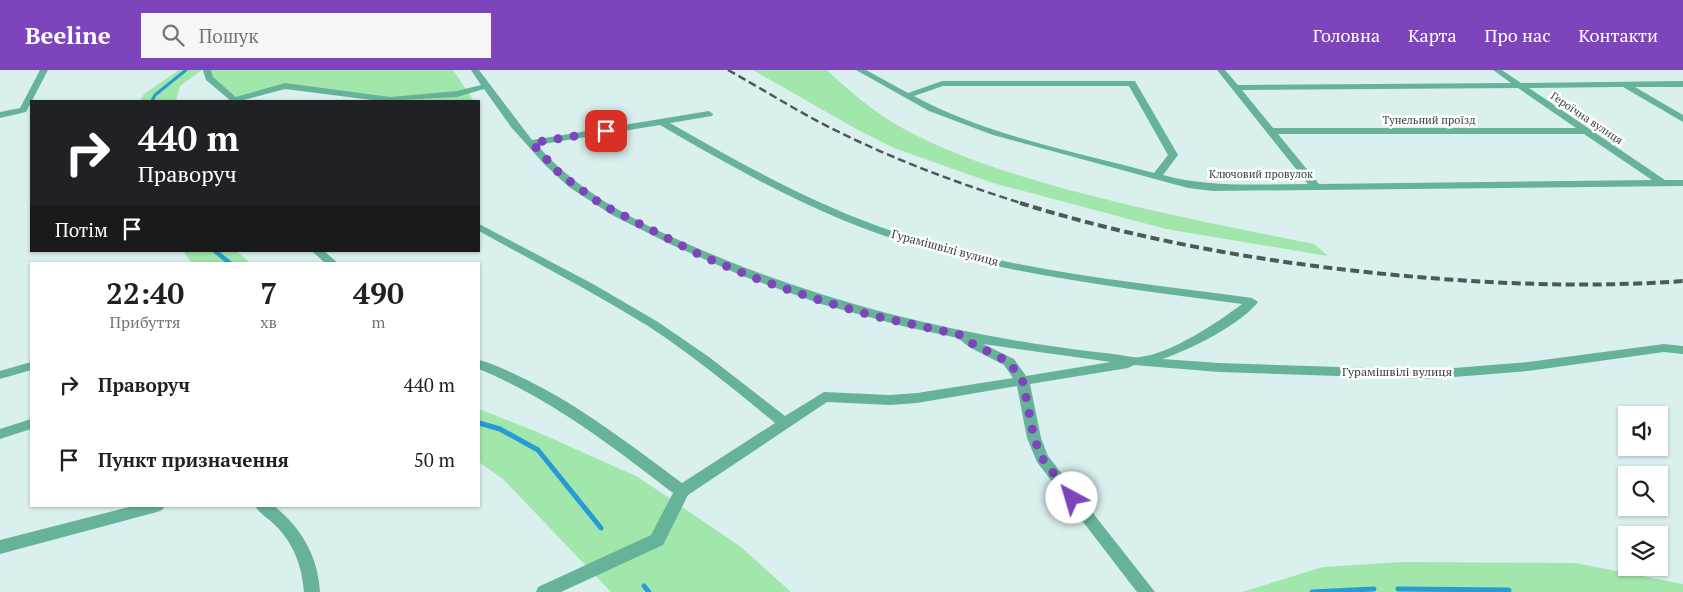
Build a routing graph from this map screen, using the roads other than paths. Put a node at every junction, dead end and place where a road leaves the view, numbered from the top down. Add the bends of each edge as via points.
1 (44, 70) edge
2 (208, 70) edge
3 (475, 70) edge
4 (860, 70) edge
5 (1221, 70) edge
6 (1497, 70) edge
7 (1683, 84) edge
8 (1626, 85) junction
9 (486, 86) junction
10 (1520, 86) junction
11 (1236, 88) junction
12 (906, 96) junction
13 (234, 100) edge
14 (239, 100) edge
15 (382, 100) edge
16 (399, 100) edge
17 (709, 114) dead end
18 (0, 115) edge
19 (1683, 120) edge
20 (662, 122) junction
21 (1271, 131) junction
22 (1587, 131) junction
23 (532, 143) junction
24 (1156, 177) junction
25 (1664, 184) junction
26 (1683, 184) edge
27 (1316, 187) junction
28 (480, 228) edge
29 (318, 252) edge
30 (331, 262) edge
31 (961, 335) junction
32 (1683, 350) edge
33 (1140, 362) junction
34 (480, 364) edge
35 (30, 366) edge
36 (0, 375) edge
37 (1023, 382) junction
38 (785, 423) junction
39 (30, 424) edge
40 (0, 434) edge
41 (682, 491) junction
42 (153, 507) edge
43 (264, 507) edge
44 (0, 547) edge
45 (312, 592) edge
46 (544, 592) edge
47 (1147, 592) edge

1 - 18 street via 23,110
2 - 13 street via 209,78
3 - 9 street, Гурамішвілі вулиця
4 - 12 street, Ключовий провулок
5 - 11 street
6 - 10 street, Героїчна вулиця
7 - 8 street
8 - 10 street
8 - 19 street
9 - 16 street via 457,94
9 - 23 street, Гурамішвілі вулиця
10 - 11 street
10 - 22 street, Героїчна вулиця
11 - 21 street
12 - 24 street, Ключовий провулок via 996,134
12 - 24 street via 942,84 1132,83 1173,155
14 - 15 street via 291,86
17 - 20 street
20 - 23 street
20 - 33 street, Гурамішвілі вулиця via 774,185 894,235 962,254 1039,270 1252,302 1196,342
21 - 22 street, Тунельний проїзд
21 - 27 street
22 - 25 street, Героїчна вулиця
23 - 31 street, Гурамішвілі вулиця via 560,174 601,204 704,257 816,299 870,315
24 - 27 street, Ключовий провулок via 1213,188
25 - 26 street, Ключовий провулок
25 - 27 street, Ключовий провулок
28 - 38 street via 656,326 723,373
29 - 30 street
31 - 33 street, Гурамішвілі вулиця
31 - 37 street, Гурамішвілі вулиця via 1009,362
32 - 33 street, Гурамішвілі вулиця via 1664,348 1425,374 1239,369
33 - 37 street, Гурамішвілі вулиця
34 - 41 street via 557,401
35 - 36 street
37 - 38 street, Гурамішвілі вулиця via 917,398 824,397
37 - 47 street, Гурамішвілі вулиця via 1034,438 1042,458
38 - 41 street, Гурамішвілі вулиця
39 - 40 street
41 - 46 street via 657,540
42 - 44 street
43 - 45 street via 284,522 302,548

